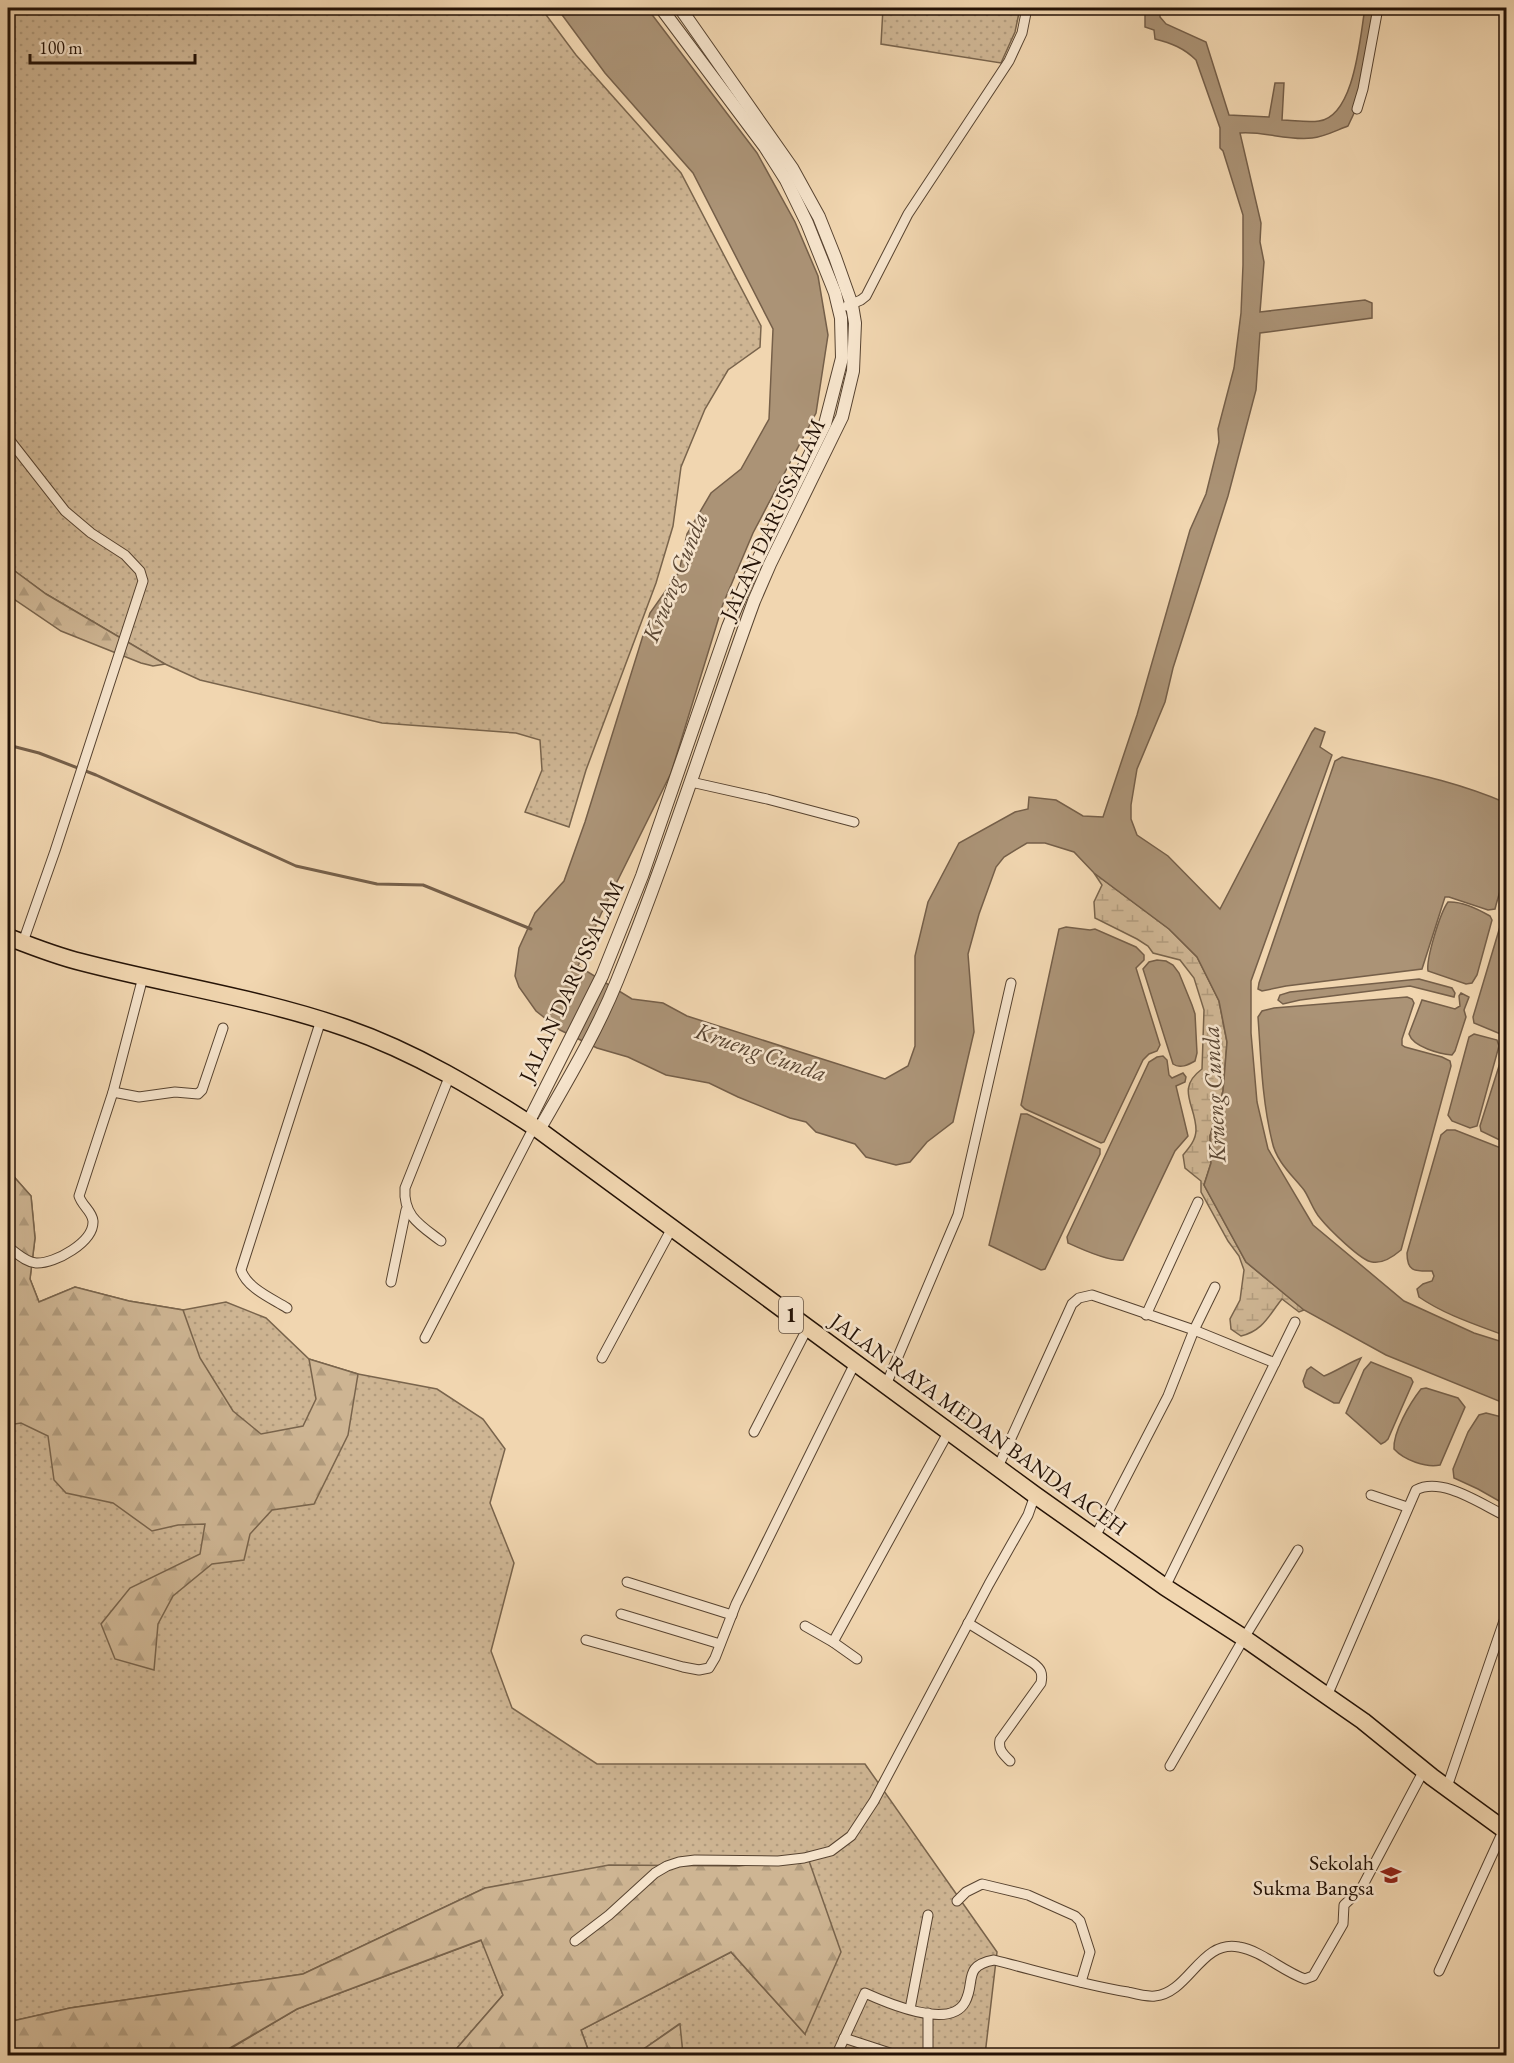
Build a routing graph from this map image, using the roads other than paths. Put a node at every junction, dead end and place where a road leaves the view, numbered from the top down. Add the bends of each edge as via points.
1 (661, 8) edge
2 (680, 8) edge
3 (1027, 8) edge
4 (1378, 8) edge
5 (1357, 109) dead end
6 (852, 305) junction
7 (838, 308) junction
8 (8, 438) edge
9 (691, 782) junction
10 (854, 822) dead end
11 (15, 940) edge
12 (143, 976) junction
13 (1011, 983) dead end
14 (321, 1020) junction
15 (223, 1028) dead end
16 (450, 1075) junction
17 (113, 1092) junction
18 (534, 1126) junction
19 (1198, 1202) dead end
20 (406, 1210) junction
21 (672, 1228) junction
22 (441, 1241) dead end
23 (8, 1247) edge
24 (391, 1282) dead end
25 (1215, 1287) dead end
26 (287, 1308) dead end
27 (1146, 1315) junction
28 (1295, 1322) dead end
29 (808, 1327) junction
30 (1194, 1330) junction
31 (425, 1338) dead end
32 (602, 1358) dead end
33 (855, 1363) junction
34 (1275, 1363) junction
35 (886, 1385) junction
36 (949, 1431) junction
37 (754, 1432) dead end
38 (998, 1467) junction
39 (1035, 1495) junction
40 (1371, 1495) dead end
41 (1407, 1508) junction
42 (1506, 1516) edge
43 (1095, 1536) junction
44 (1298, 1550) dead end
45 (627, 1582) dead end
46 (1165, 1587) junction
47 (621, 1614) dead end
48 (732, 1615) junction
49 (1506, 1615) edge
50 (968, 1623) junction
51 (805, 1626) dead end
52 (1245, 1638) junction
53 (586, 1640) dead end
54 (833, 1642) junction
55 (720, 1644) junction
56 (857, 1659) dead end
57 (1327, 1696) junction
58 (1010, 1761) dead end
59 (1170, 1766) dead end
60 (1424, 1770) junction
61 (1447, 1787) junction
62 (1505, 1830) edge
63 (957, 1902) dead end
64 (928, 1914) dead end
65 (575, 1941) dead end
66 (1439, 1971) dead end
67 (1081, 1982) junction
68 (910, 2009) junction
69 (928, 2013) junction
70 (844, 2038) junction
71 (836, 2055) edge
72 (899, 2055) edge
73 (928, 2055) edge

1 - 7 street, JALAN DARUSSALAM via 786,180 826,270
2 - 6 street, JALAN DARUSSALAM via 792,168 819,217
3 - 6 street via 1022,33 1009,61 908,214 866,296
4 - 5 street
6 - 7 street
6 - 9 street, JALAN DARUSSALAM via 855,351 842,417 754,601
7 - 18 street, JALAN DARUSSALAM via 842,358 825,424 728,627 642,876
8 - 11 street via 65,511 125,555 142,576 143,585 75,791
9 - 10 street
9 - 18 street, JALAN DARUSSALAM via 616,983 581,1056
11 - 12 highway, JALAN RAYA MEDAN BANDA ACEH / 1 via 79,962
12 - 14 highway, JALAN RAYA MEDAN BANDA ACEH / 1
12 - 17 street
13 - 35 street via 958,1215
14 - 16 highway, JALAN RAYA MEDAN BANDA ACEH / 1 via 398,1049
14 - 26 street via 241,1270 252,1286
15 - 17 street via 198,1094 175,1092 139,1097
16 - 18 highway, JALAN RAYA MEDAN BANDA ACEH / 1
16 - 20 street via 405,1188
17 - 23 street via 79,1196 93,1219 86,1236 68,1254 40,1263 25,1260
18 - 21 highway, JALAN RAYA MEDAN BANDA ACEH / 1
18 - 31 street
19 - 27 street
20 - 22 street
20 - 24 street
21 - 29 highway, JALAN RAYA MEDAN BANDA ACEH / 1
21 - 32 street
25 - 30 street
27 - 30 street
27 - 38 street via 1092,1295 1072,1304
28 - 34 street
29 - 33 highway, JALAN RAYA MEDAN BANDA ACEH / 1
29 - 37 street
30 - 34 street
30 - 43 street via 1168,1396
33 - 35 highway, JALAN RAYA MEDAN BANDA ACEH / 1
33 - 48 street
34 - 46 street
35 - 36 highway, JALAN RAYA MEDAN BANDA ACEH / 1
36 - 38 highway, JALAN RAYA MEDAN BANDA ACEH / 1
36 - 54 street
38 - 39 highway, JALAN RAYA MEDAN BANDA ACEH / 1
39 - 43 highway, JALAN RAYA MEDAN BANDA ACEH / 1
39 - 50 street via 1028,1515
40 - 41 street
41 - 42 street via 1416,1490 1432,1485 1447,1487
41 - 57 street
43 - 46 highway, JALAN RAYA MEDAN BANDA ACEH / 1
44 - 52 street
45 - 48 street
46 - 52 highway, JALAN RAYA MEDAN BANDA ACEH / 1
47 - 55 street
48 - 55 street
49 - 61 street
50 - 58 street via 1033,1663 1043,1676 1000,1740 1002,1753
50 - 65 street via 874,1801 851,1836 818,1855 787,1860 679,1862 655,1873
51 - 54 street
52 - 57 highway, JALAN RAYA MEDAN BANDA ACEH / 1
52 - 59 street
53 - 55 street via 699,1670 709,1668
54 - 56 street
57 - 60 highway, JALAN RAYA MEDAN BANDA ACEH / 1
60 - 61 highway, JALAN RAYA MEDAN BANDA ACEH / 1
60 - 67 street via 1361,1889 1344,1905 1343,1924 1313,1976 1299,1977 1252,1952 1229,1946 1210,1954 1176,1987 1154,1997
61 - 62 highway, JALAN RAYA MEDAN BANDA ACEH / 1
62 - 66 street
63 - 67 street via 982,1884 1028,1895 1075,1916 1090,1952
64 - 68 street
67 - 69 street via 994,1960 983,1962 970,1977 966,2001 957,2012
68 - 69 street
68 - 70 street via 865,1993
69 - 73 street
70 - 71 street
70 - 72 street

